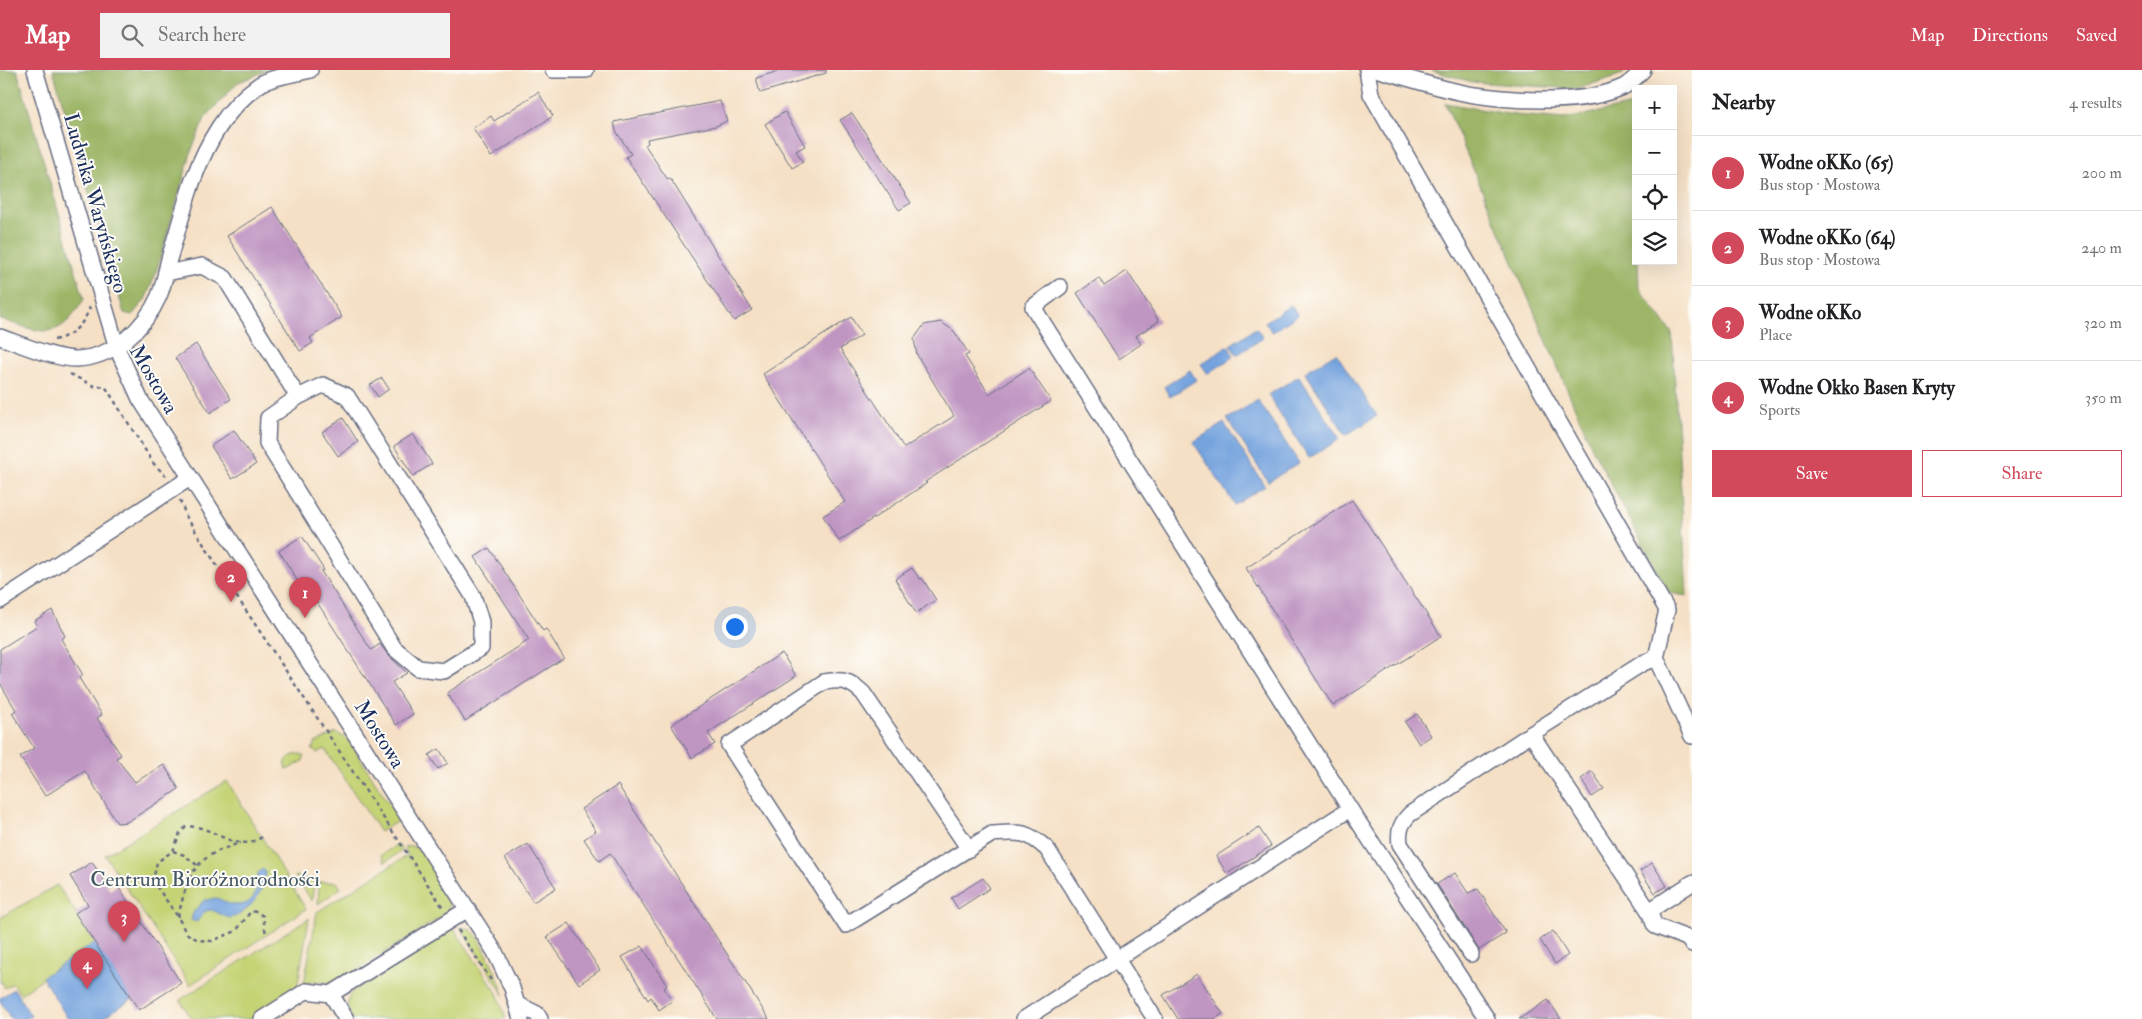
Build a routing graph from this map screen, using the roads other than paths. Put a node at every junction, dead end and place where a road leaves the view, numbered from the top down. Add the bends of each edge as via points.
1 (35, 70) edge
2 (310, 70) edge
3 (553, 70) edge
4 (586, 70) edge
5 (1367, 70) edge
6 (1379, 70) edge
7 (1643, 70) edge
8 (166, 273) junction
9 (1060, 287) dead end
10 (0, 337) edge
11 (117, 348) junction
12 (298, 397) junction
13 (190, 478) junction
14 (0, 601) edge
15 (1656, 658) junction
16 (1532, 734) junction
17 (1692, 736) edge
18 (1350, 809) junction
19 (969, 849) junction
20 (1692, 882) edge
21 (468, 909) junction
22 (1649, 911) junction
23 (1692, 944) edge
24 (1471, 954) dead end
25 (1117, 959) junction
26 (331, 994) junction
27 (520, 1012) edge
28 (262, 1019) edge
29 (346, 1019) edge
30 (540, 1019) edge
31 (1024, 1019) edge
32 (1155, 1019) edge
33 (1486, 1019) edge

1 - 11 street, Ludwika Waryńskiego
2 - 8 street via 261,83 237,102 222,122 194,178
3 - 4 street
5 - 15 street via 1371,94 1667,610
6 - 7 street via 1474,95 1529,99 1603,95 1625,86
8 - 11 street via 159,296 145,321
8 - 12 street via 202,266 225,278
9 - 18 street via 1033,307
10 - 11 street, Mostowa via 75,359
11 - 13 street, Mostowa via 140,399
12 - 12 street via 268,418 267,443 394,648 418,668 444,671 480,648 480,622 473,596 347,396 323,385
13 - 14 street
13 - 21 street, Mostowa
15 - 16 street via 1643,663
15 - 17 street
16 - 22 street
16 - 24 street via 1410,814 1400,827 1400,844
18 - 25 street
18 - 33 street
19 - 19 street via 846,925 729,745 824,682 852,682 863,693
19 - 25 street via 992,834 1015,832 1032,836 1047,849
20 - 22 street
21 - 26 street
21 - 27 street, Mostowa via 495,952
22 - 23 street via 1655,926 1687,938
25 - 31 street
25 - 32 street
26 - 28 street via 306,991
26 - 29 street
27 - 30 street via 537,1014

